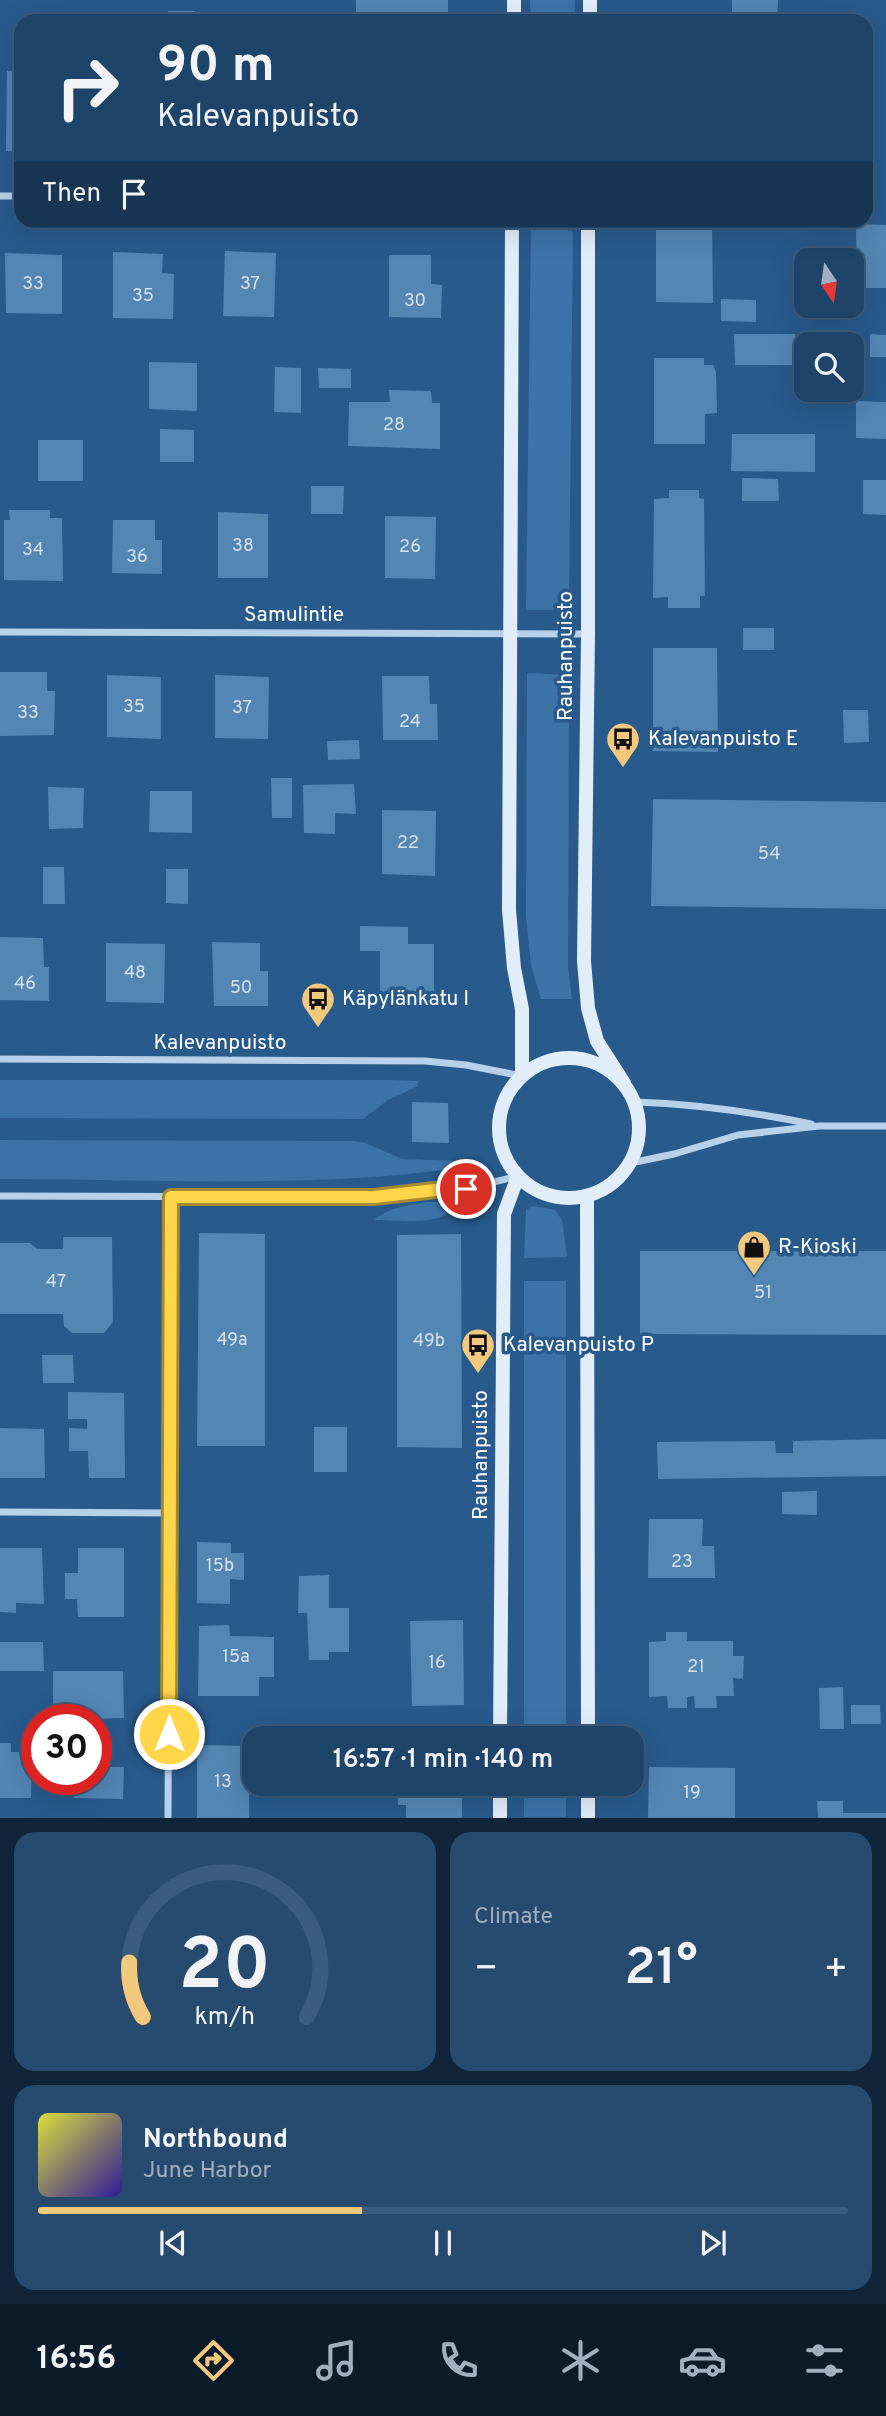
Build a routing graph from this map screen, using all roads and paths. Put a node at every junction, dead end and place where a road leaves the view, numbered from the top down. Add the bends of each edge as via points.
1 (512, 228) edge
2 (588, 228) edge
3 (0, 632) edge
4 (510, 633) junction
5 (588, 634) junction
6 (0, 1059) edge
7 (522, 1076) junction
8 (624, 1083) junction
9 (635, 1102) junction
10 (819, 1126) junction
11 (886, 1126) edge
12 (631, 1163) junction
13 (518, 1176) junction
14 (0, 1196) edge
15 (587, 1196) junction
16 (171, 1197) junction
17 (0, 1512) edge
18 (171, 1513) junction
19 (500, 1726) edge
20 (587, 1726) edge
21 (500, 1796) edge
22 (588, 1796) edge
23 (168, 1818) edge
24 (500, 1818) edge
25 (588, 1818) edge

1 - 4 main road
2 - 5 main road, Rauhanpuisto
3 - 4 street, Samulintie
4 - 5 street, Samulintie
4 - 7 main road via 509,910 522,1009
5 - 8 main road, Rauhanpuisto via 584,961 588,1008 597,1041
6 - 7 street, Kalevanpuisto via 425,1061
7 - 8 main road via 563,1058 586,1059
7 - 13 main road via 508,1093 500,1114 499,1136 505,1158
8 - 9 main road
9 - 10 street via 758,1113
9 - 12 main road via 640,1132
10 - 11 street
10 - 12 street via 738,1135
12 - 15 main road via 606,1188
13 - 15 main road via 547,1195
13 - 16 street via 466,1189 374,1197
13 - 19 main road, Rauhanpuisto via 503,1214
14 - 16 street
15 - 20 main road
16 - 18 street
17 - 18 street
18 - 23 street
21 - 24 main road
22 - 25 main road

